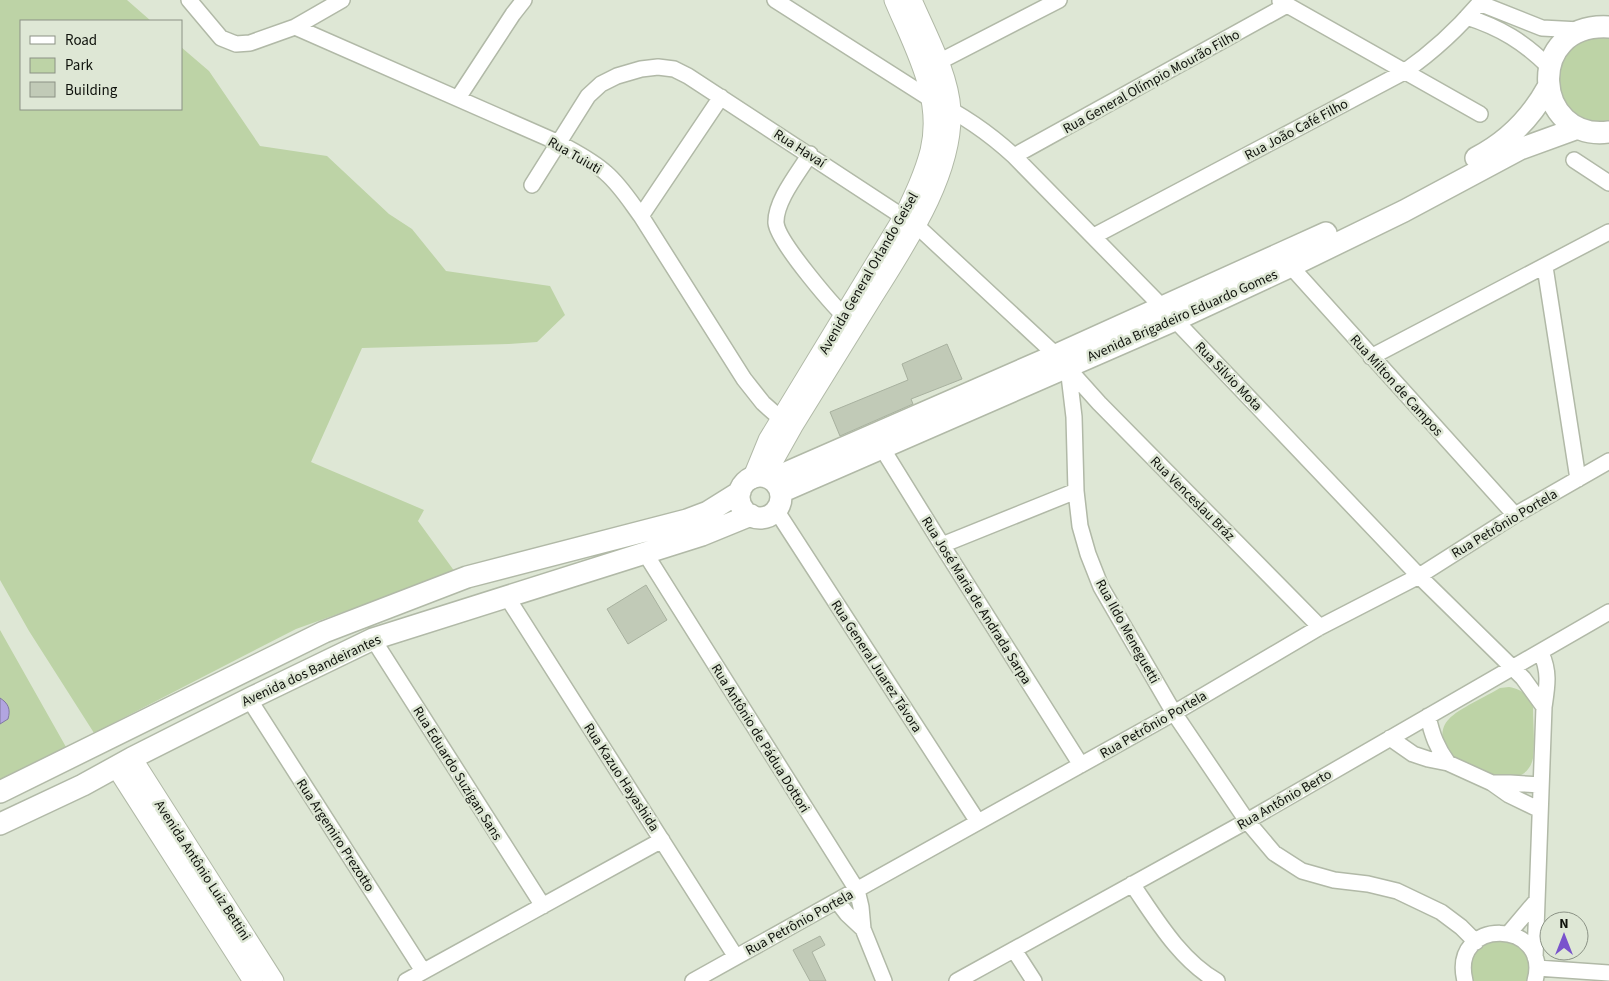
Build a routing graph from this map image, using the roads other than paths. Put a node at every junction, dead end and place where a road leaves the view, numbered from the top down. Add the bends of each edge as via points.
1 (189, 0) edge
2 (342, 0) edge
3 (524, 0) edge
4 (775, 0) edge
5 (894, 0) edge
6 (912, 0) edge
7 (1059, 0) edge
8 (1510, 0) edge
9 (1283, 2) edge
10 (1481, 2) edge
11 (1467, 17) junction
12 (1519, 18) junction
13 (295, 27) junction
14 (1609, 27) edge
15 (1580, 30) junction
16 (931, 66) junction
17 (1404, 72) junction
18 (1549, 77) junction
19 (720, 97) junction
20 (458, 98) junction
21 (932, 100) junction
22 (951, 110) junction
23 (1480, 114) dead end
24 (1578, 128) junction
25 (1609, 132) edge
26 (559, 143) junction
27 (810, 154) junction
28 (1014, 156) junction
29 (1574, 160) dead end
30 (1609, 183) edge
31 (532, 185) dead end
32 (641, 216) junction
33 (911, 221) junction
34 (1609, 232) edge
35 (1094, 236) junction
36 (1285, 260) junction
37 (1545, 266) junction
38 (1168, 314) junction
39 (850, 321) junction
40 (1371, 356) junction
41 (1062, 361) junction
42 (1099, 403) junction
43 (1074, 417) junction
44 (780, 419) junction
45 (878, 441) junction
46 (1609, 461) edge
47 (1578, 479) junction
48 (765, 488) junction
49 (1076, 491) junction
50 (1515, 515) junction
51 (942, 545) junction
52 (645, 553) junction
53 (1419, 576) junction
54 (507, 597) junction
55 (1609, 612) edge
56 (1320, 627) junction
57 (374, 639) junction
58 (1541, 653) junction
59 (1512, 669) junction
60 (218, 685) junction
61 (249, 699) junction
62 (1544, 707) junction
63 (1174, 712) junction
64 (1428, 716) junction
65 (1390, 738) junction
66 (124, 762) junction
67 (1448, 763) junction
68 (1081, 765) junction
69 (1492, 783) junction
70 (1541, 785) junction
71 (0, 792) edge
72 (1540, 810) junction
73 (1247, 821) junction
74 (978, 822) junction
75 (0, 824) edge
76 (662, 840) junction
77 (1132, 884) junction
78 (856, 890) junction
79 (1537, 900) junction
80 (836, 901) junction
81 (543, 906) junction
82 (863, 929) junction
83 (1509, 934) junction
84 (1476, 942) junction
85 (1014, 950) junction
86 (736, 957) junction
87 (1536, 969) edge
88 (423, 971) junction
89 (1609, 973) edge
90 (253, 981) edge
91 (274, 981) edge
92 (406, 981) edge
93 (693, 981) edge
94 (884, 981) edge
95 (957, 981) edge
96 (1034, 981) edge
97 (1217, 981) edge
98 (1465, 981) edge

1 - 13 street via 220,38 236,44 250,43
2 - 13 street
3 - 20 street
4 - 21 street, Rua Silvio Mota
5 - 16 street, Avenida General Orlando Geisel
6 - 16 street, Avenida General Orlando Geisel
7 - 16 street
8 - 12 street
9 - 17 street
9 - 28 street, Rua General Olímpio Mourão Filho
10 - 11 street, Rua João Café Filho
10 - 12 street
11 - 17 street, Rua João Café Filho via 1429,54
11 - 18 street via 1512,36 1535,53
12 - 15 street via 1542,28
13 - 20 street, Rua Tuiuti
14 - 15 main road
15 - 18 main road, Avenida Brigadeiro Eduardo Gomes via 1555,52
16 - 21 street, Avenida General Orlando Geisel
16 - 22 street, Avenida General Orlando Geisel via 947,86
17 - 23 street
17 - 35 street, Rua João Café Filho
18 - 24 main road via 1551,98 1557,110
18 - 36 main road, Avenida Brigadeiro Eduardo Gomes via 1540,101 1514,132 1491,150
19 - 26 street, Rua Havaí via 674,69 641,69 601,84 588,96
19 - 27 street, Rua Havaí
19 - 32 street
20 - 26 street, Rua Tuiuti
21 - 22 street, Rua Silvio Mota
21 - 33 street, Avenida General Orlando Geisel via 930,150
22 - 28 street, Rua Silvio Mota
22 - 33 street, Avenida General Orlando Geisel via 946,154 935,186
24 - 25 main road
24 - 36 main road, Avenida Brigadeiro Eduardo Gomes via 1520,149 1404,211
26 - 31 street, Rua Havaí
26 - 32 street, Rua Tuiuti via 606,173
27 - 33 street, Rua Havaí
27 - 39 street via 779,204 776,223 784,242 832,304
28 - 35 street, Rua Silvio Mota
29 - 30 street
32 - 44 street, Rua Tuiuti via 744,380
33 - 39 street, Avenida General Orlando Geisel
33 - 41 street, Rua Havaí
34 - 37 street
35 - 38 street, Rua Silvio Mota
36 - 38 main road, Avenida Brigadeiro Eduardo Gomes
36 - 40 street, Rua Milton de Campos
37 - 40 street
37 - 47 street
38 - 41 main road, Avenida Brigadeiro Eduardo Gomes
38 - 53 street, Rua Silvio Mota
39 - 44 street, Avenida General Orlando Geisel
39 - 48 street, Avenida General Orlando Geisel via 783,442
40 - 50 street, Rua Milton de Campos
41 - 42 street, Rua Venceslau Bráz
41 - 43 street, Rua Ildo Meneguetti
41 - 45 main road, Avenida Brigadeiro Eduardo Gomes
42 - 43 street via 1085,407
42 - 56 street, Rua Venceslau Bráz
43 - 49 street, Rua Ildo Meneguetti
44 - 48 street, Avenida General Orlando Geisel via 768,440
45 - 48 main road, Avenida Brigadeiro Eduardo Gomes
45 - 51 street, Rua José Maria de Andrada Sarpa
46 - 47 street, Rua Petrônio Portela
47 - 50 street, Rua Petrônio Portela
48 - 52 main road, Avenida dos Bandeirantes via 741,505 751,515
48 - 60 main road, Avenida dos Bandeirantes via 687,520 468,577 324,632
48 - 74 street, Rua General Juarez Távora
49 - 51 street
49 - 63 street, Rua Ildo Meneguetti via 1080,526 1101,587
50 - 53 street, Rua Petrônio Portela
51 - 68 street, Rua José Maria de Andrada Sarpa
52 - 54 main road, Avenida dos Bandeirantes
52 - 78 street, Rua Antônio de Pádua Dottori
53 - 56 street, Rua Petrônio Portela
53 - 59 street, Rua Silvio Mota
54 - 57 main road, Avenida dos Bandeirantes
54 - 76 street, Rua Kazuo Hayashida
55 - 58 street, Rua Antônio Berto
56 - 63 street, Rua Petrônio Portela
57 - 61 main road, Avenida dos Bandeirantes
57 - 81 street, Rua Eduardo Suzigan Sans
58 - 59 street, Rua Antônio Berto
58 - 62 street via 1548,676
59 - 62 street, Rua Silvio Mota via 1523,678
59 - 64 street, Rua Antônio Berto
60 - 66 main road via 179,715 117,746 112,754
60 - 71 main road, Avenida dos Bandeirantes
61 - 66 main road, Avenida dos Bandeirantes
61 - 88 street, Rua Argemiro Prezotto
62 - 70 street
63 - 68 street, Rua Petrônio Portela
63 - 73 street, Rua Ildo Meneguetti
64 - 65 street, Rua Antônio Berto
64 - 67 street via 1434,741
65 - 67 street via 1413,754
65 - 73 street, Rua Antônio Berto
66 - 75 main road, Avenida dos Bandeirantes
66 - 90 street, Avenida Antônio Luiz Bettini
66 - 91 street, Avenida Antônio Luiz Bettini
67 - 69 street
68 - 74 street, Rua Petrônio Portela
69 - 70 street
69 - 72 street
70 - 72 street
72 - 79 street
73 - 77 street, Rua Antônio Berto
73 - 84 street, Rua Ildo Meneguetti via 1274,854 1302,871 1404,894 1441,912
74 - 78 street, Rua Petrônio Portela
76 - 81 street
76 - 86 street, Rua Kazuo Hayashida
77 - 85 street, Rua Antônio Berto
77 - 97 street via 1168,937 1206,975
78 - 80 street, Rua Petrônio Portela
78 - 82 street, Rua Antônio de Pádua Dottori
79 - 83 street
79 - 87 street
80 - 82 street, Rua Antônio de Pádua Dottori
80 - 86 street, Rua Petrônio Portela
81 - 88 street
82 - 94 street, Rua Antônio de Pádua Dottori
83 - 84 street via 1492,933
83 - 87 street via 1525,942
84 - 98 street via 1466,955
85 - 95 street, Rua Antônio Berto
85 - 96 street
86 - 93 street, Rua Petrônio Portela
87 - 89 street
88 - 92 street

